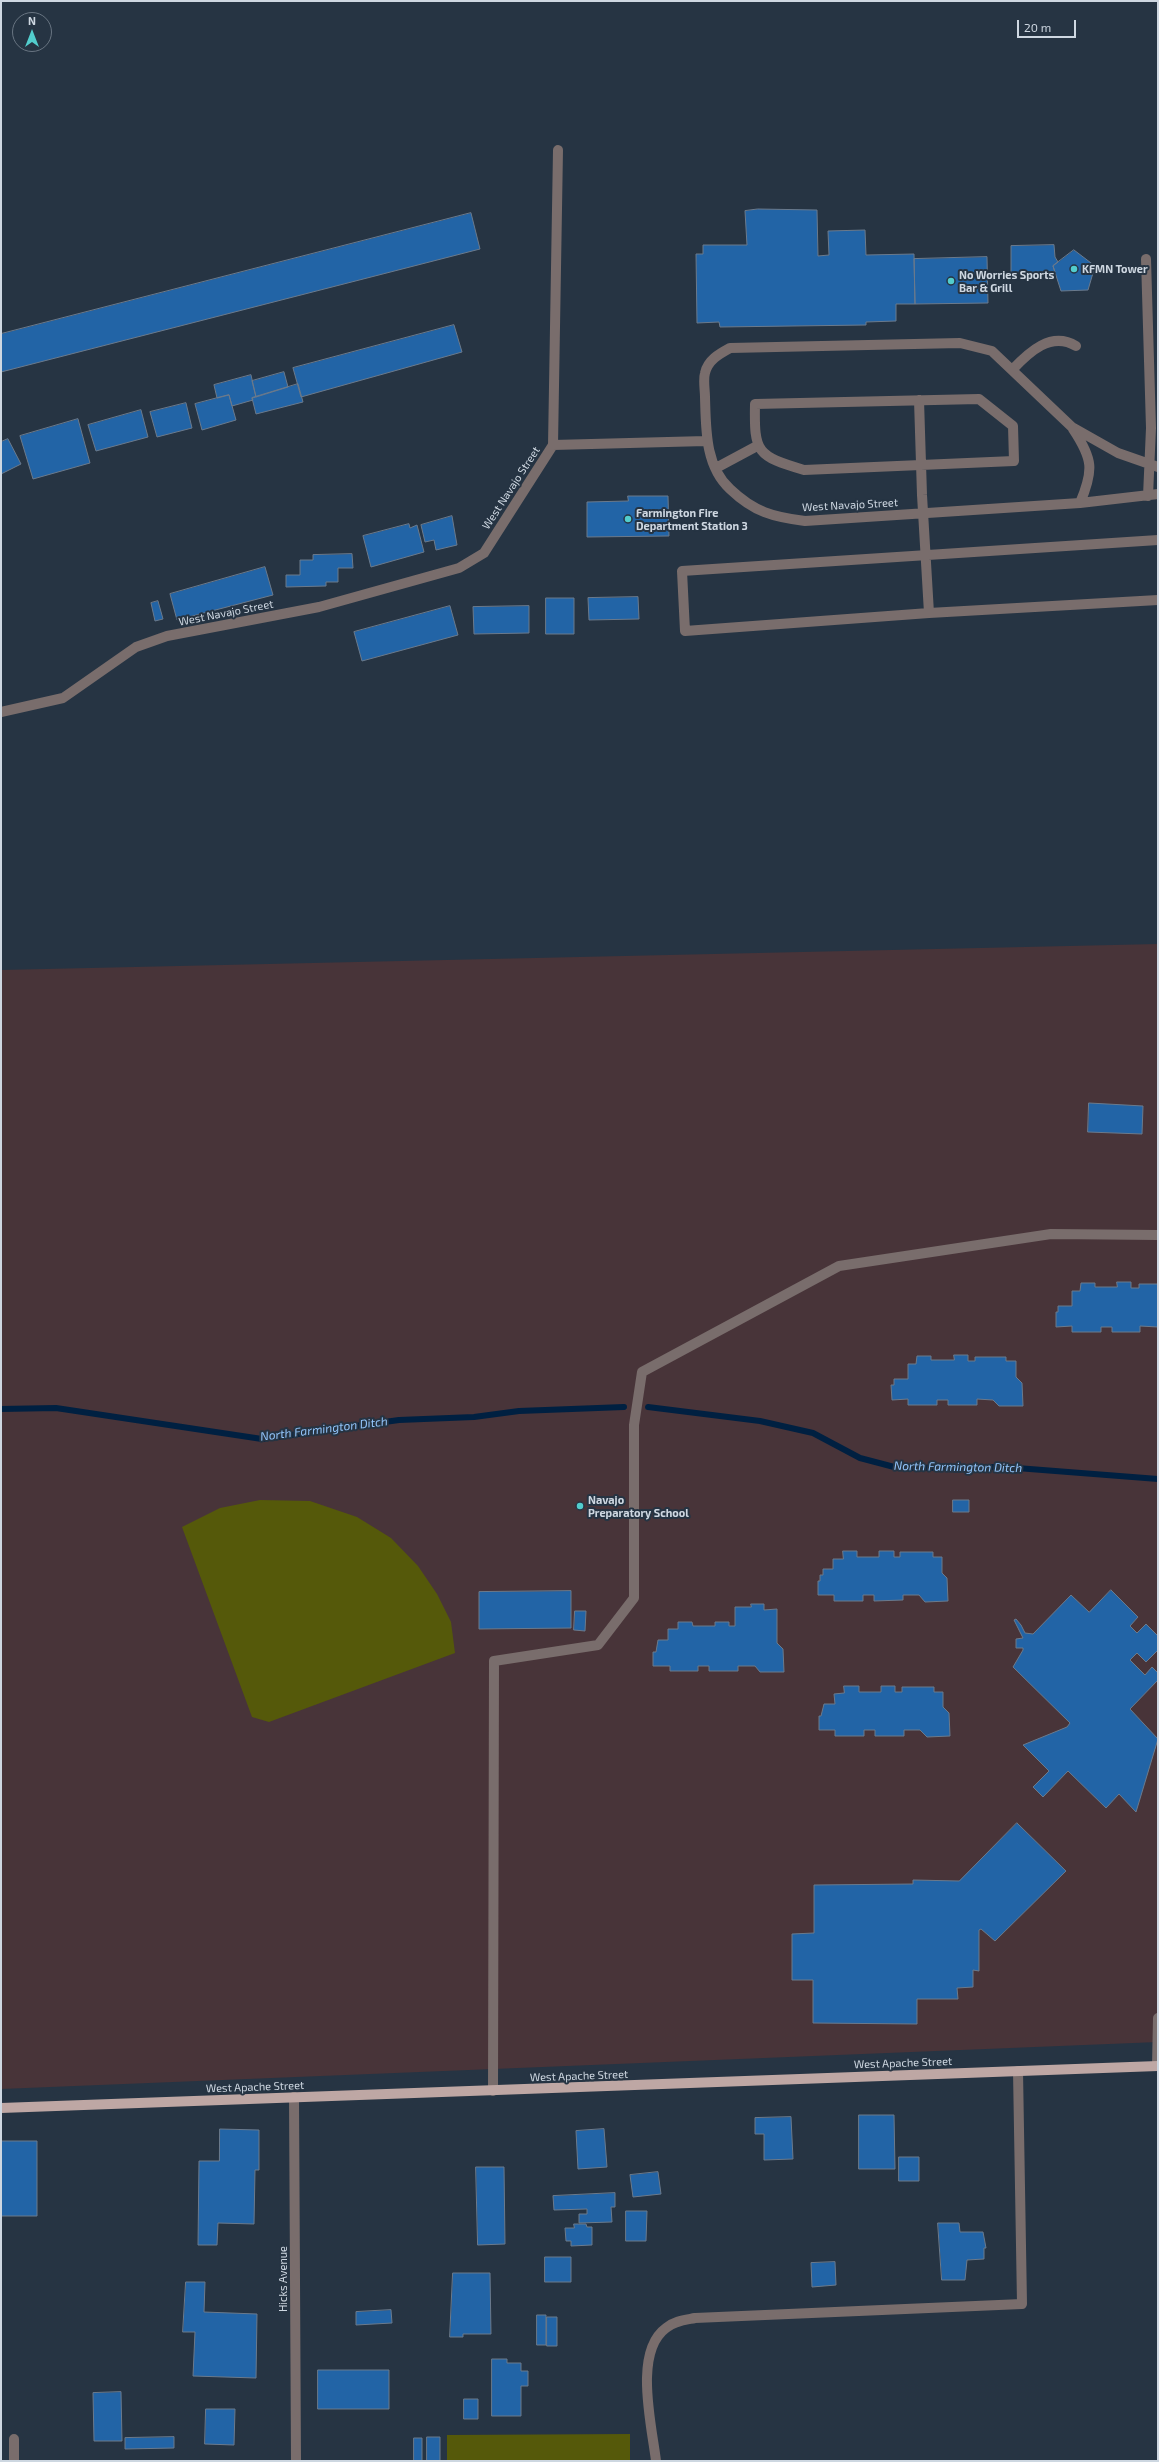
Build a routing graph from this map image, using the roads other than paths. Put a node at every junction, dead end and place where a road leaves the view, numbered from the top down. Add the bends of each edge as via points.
1 (558, 150) dead end
2 (1146, 259) dead end
3 (1076, 346) dead end
4 (1012, 370) junction
5 (919, 400) junction
6 (1072, 427) junction
7 (706, 441) junction
8 (553, 445) junction
9 (757, 446) junction
10 (921, 465) junction
11 (1153, 465) edge
12 (716, 468) junction
13 (1153, 495) edge
14 (1080, 503) junction
15 (923, 513) junction
16 (1158, 540) edge
17 (925, 555) junction
18 (1158, 600) edge
19 (929, 613) junction
20 (1, 712) edge
21 (1158, 1235) edge
22 (1158, 2018) edge
23 (1158, 2066) edge
24 (1018, 2071) junction
25 (493, 2091) junction
26 (294, 2097) junction
27 (1, 2108) edge
28 (14, 2439) dead end
29 (14, 2461) edge
30 (296, 2461) edge
31 (656, 2461) edge

1 - 8 street
2 - 11 street
3 - 4 street via 1070,342 1055,341 1043,344 1027,354
4 - 6 street
4 - 7 street via 992,352 960,343 730,348 714,356 705,372
5 - 9 street via 755,404 754,435
5 - 10 street
5 - 10 street via 979,399 1013,426 1014,461
6 - 11 street via 1118,452
6 - 14 street via 1084,446 1090,466 1090,476
7 - 8 street, West Navajo Street
7 - 12 street, West Navajo Street
8 - 20 street, West Navajo Street via 484,553 459,568 319,607 167,636 136,647 63,698
9 - 10 street via 776,462 804,470
9 - 12 street
10 - 15 street
11 - 13 street
12 - 15 street, West Navajo Street via 729,488 750,505 773,517 805,521
13 - 14 street, West Navajo Street
14 - 15 street, West Navajo Street
15 - 17 street
16 - 17 street
17 - 19 street
17 - 19 street via 682,571 685,631
18 - 19 street
21 - 25 street via 1051,1234 839,1266 642,1372 634,1425 634,1598 598,1645 494,1661
22 - 23 street
23 - 24 main road, West Apache Street
24 - 25 main road, West Apache Street
24 - 31 street via 1022,2304 680,2320 666,2327 656,2337 650,2350 648,2401
25 - 26 main road, West Apache Street
26 - 27 main road, West Apache Street
26 - 30 street, Hicks Avenue
28 - 29 street

